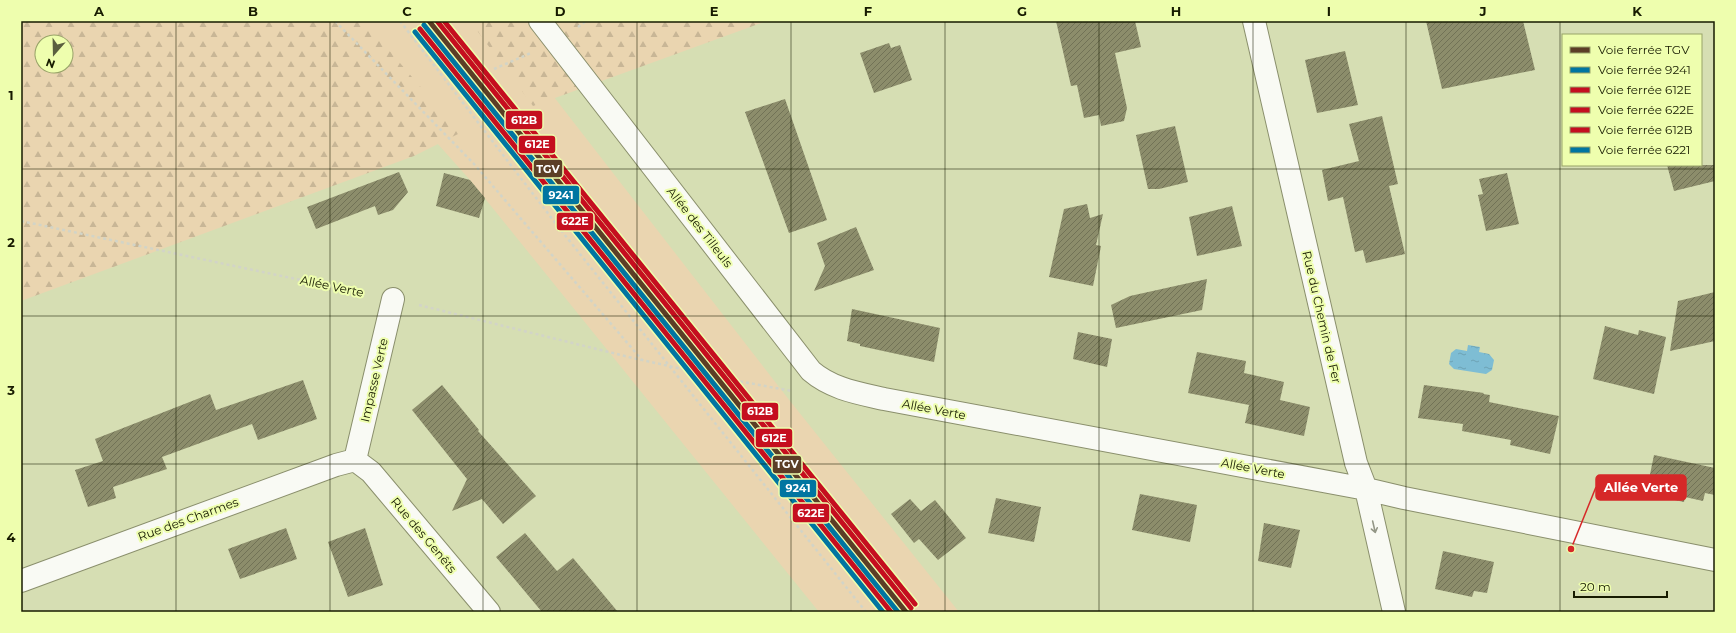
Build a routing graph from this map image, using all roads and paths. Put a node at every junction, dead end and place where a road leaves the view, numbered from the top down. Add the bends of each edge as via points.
1 (335, 21) edge
2 (400, 21) edge
3 (443, 21) edge
4 (540, 21) edge
5 (1254, 21) edge
6 (21, 222) edge
7 (393, 299) junction
8 (642, 360) junction
9 (667, 365) junction
10 (727, 379) junction
11 (827, 383) junction
12 (884, 399) joint
13 (355, 460) junction
14 (1366, 489) junction
15 (1715, 560) edge
16 (21, 581) edge
17 (489, 612) edge
18 (866, 612) edge
19 (913, 612) edge
20 (1394, 612) edge

1 - 8 path via 474,164
2 - 9 path
3 - 10 path
4 - 11 street, Allée des Tilleuls via 811,371
5 - 14 street, Rue du Chemin de Fer via 1356,463
6 - 7 path, Allée Verte
7 - 8 path, Allée Verte
7 - 13 street, Impasse Verte
8 - 9 path, Allée Verte
9 - 10 path, Allée Verte
9 - 18 path
10 - 11 path, Allée Verte via 809,394
10 - 19 path via 801,475
11 - 12 street, Allée des Tilleuls
12 - 14 street, Allée Verte
13 - 16 street, Rue des Charmes
13 - 17 street, Rue des Genêts via 371,472
14 - 15 street, Allée Verte
14 -> 20 street, Rue du Chemin de Fer

